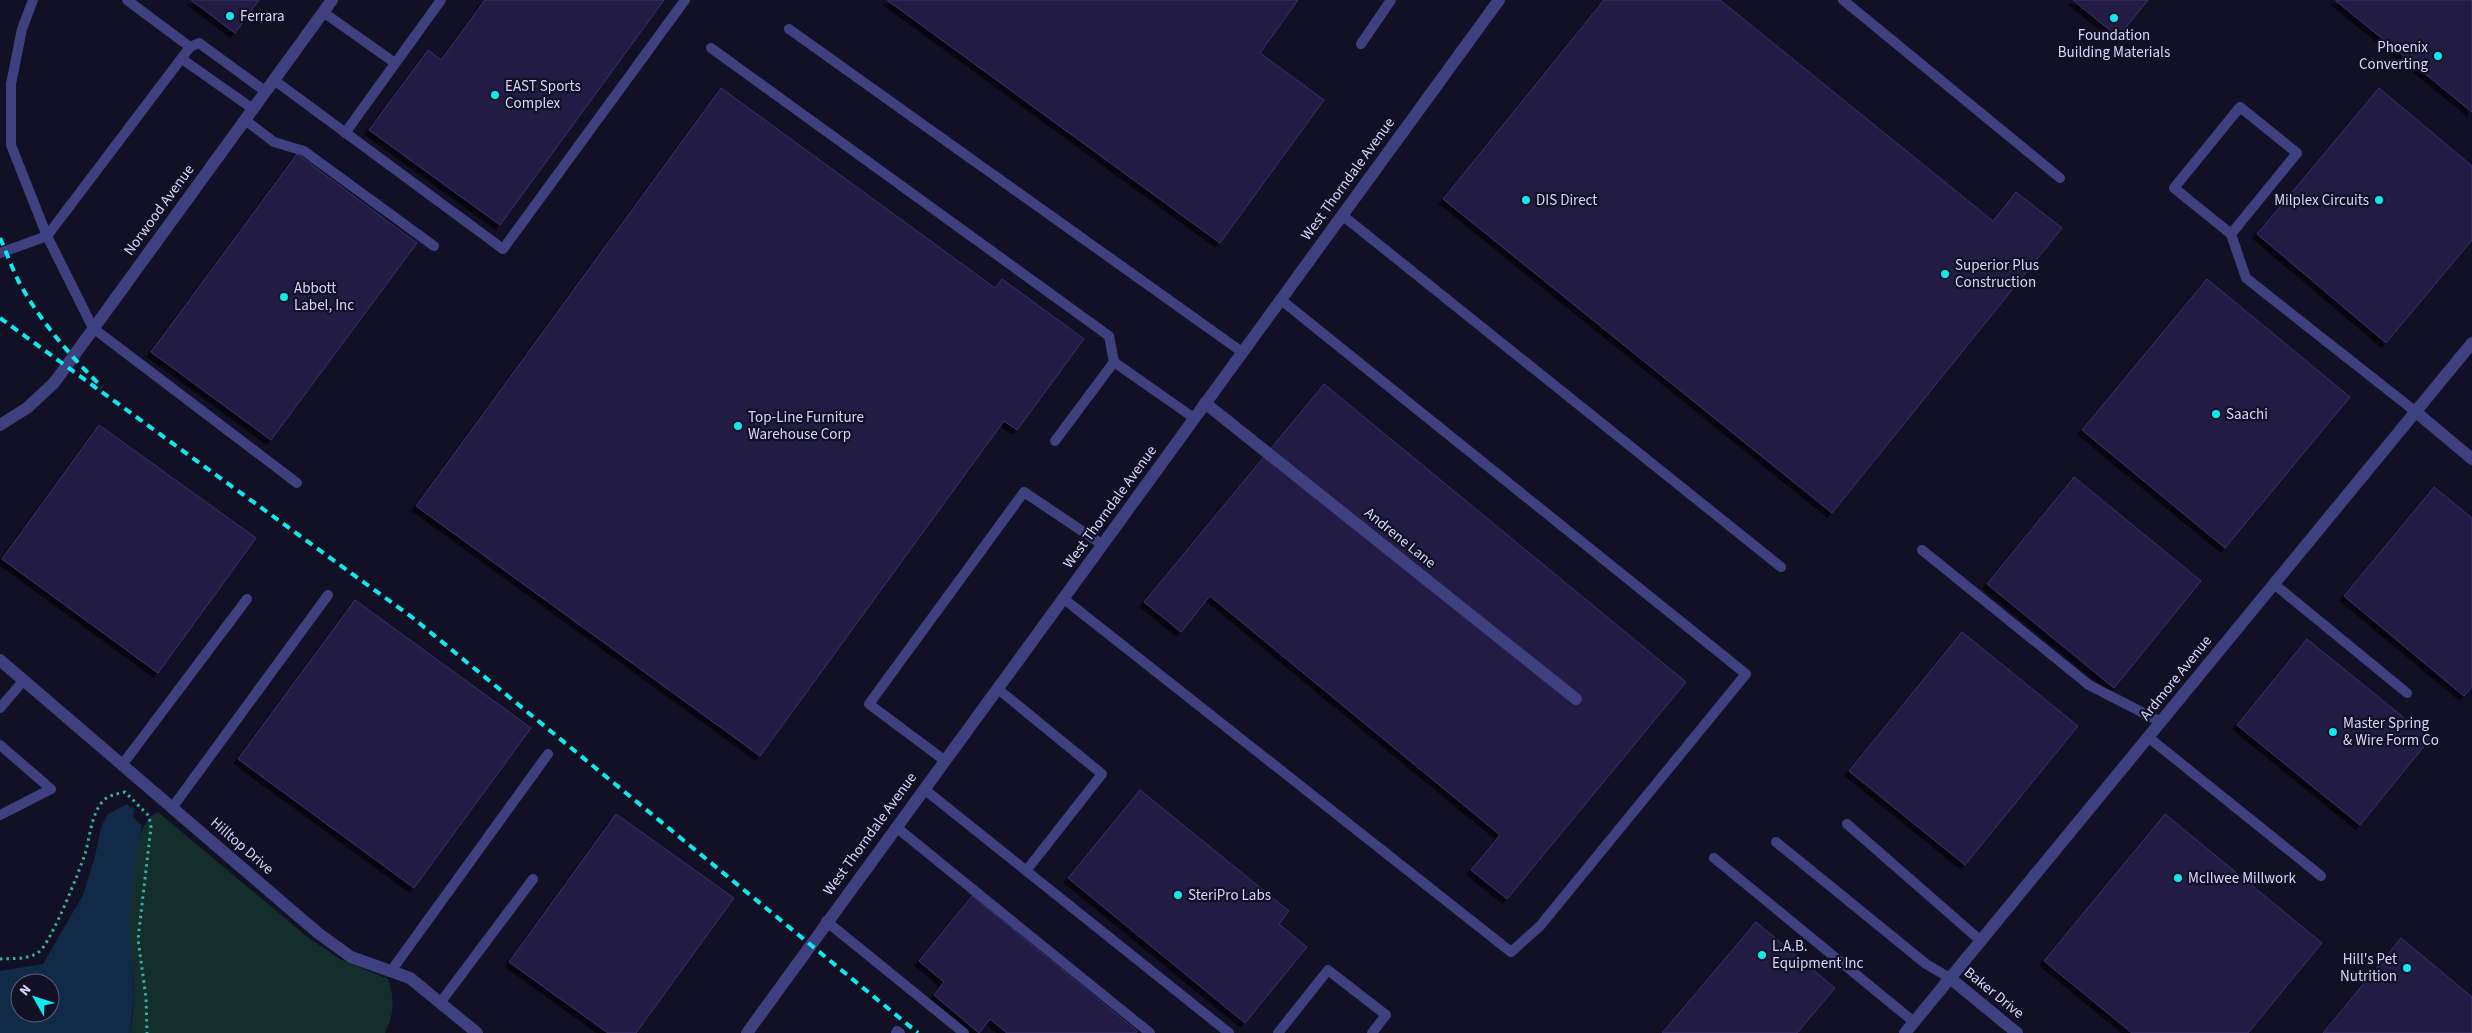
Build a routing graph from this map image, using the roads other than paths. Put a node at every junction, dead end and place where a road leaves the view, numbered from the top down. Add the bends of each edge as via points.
1 (33, 0) edge
2 (127, 0) edge
3 (332, 0) edge
4 (441, 0) edge
5 (685, 0) edge
6 (1391, 0) edge
7 (1499, 0) edge
8 (1843, 0) edge
9 (323, 12) junction
10 (789, 29) dead end
11 (1361, 44) dead end
12 (190, 47) junction
13 (711, 48) dead end
14 (182, 58) junction
15 (395, 63) junction
16 (274, 80) junction
17 (265, 92) junction
18 (253, 109) junction
19 (245, 120) junction
20 (345, 133) junction
21 (2060, 178) dead end
22 (1342, 214) junction
23 (2231, 234) junction
24 (47, 236) junction
25 (434, 246) dead end
26 (0, 253) edge
27 (1280, 299) junction
28 (93, 328) junction
29 (2472, 344) edge
30 (1242, 352) junction
31 (1114, 362) junction
32 (1205, 403) junction
33 (2416, 412) junction
34 (1194, 418) junction
35 (0, 425) edge
36 (1055, 441) dead end
37 (2472, 459) edge
38 (297, 483) dead end
39 (1103, 545) junction
40 (1922, 550) dead end
41 (1781, 567) dead end
42 (2274, 584) junction
43 (328, 595) dead end
44 (246, 599) dead end
45 (1064, 599) junction
46 (0, 660) edge
47 (24, 680) junction
48 (998, 689) junction
49 (2407, 693) dead end
50 (1576, 699) dead end
51 (0, 708) edge
52 (2161, 722) junction
53 (2148, 737) junction
54 (0, 745) edge
55 (548, 754) dead end
56 (944, 760) junction
57 (122, 765) junction
58 (924, 789) junction
59 (172, 808) junction
60 (0, 816) edge
61 (1847, 824) dead end
62 (896, 827) junction
63 (1776, 842) dead end
64 (1714, 858) dead end
65 (1026, 871) junction
66 (2321, 876) dead end
67 (533, 878) dead end
68 (826, 921) junction
69 (1981, 940) junction
70 (391, 971) junction
71 (1950, 978) junction
72 (440, 1003) junction
73 (1914, 1022) junction
74 (477, 1033) edge
75 (747, 1033) edge
76 (896, 1033) edge
77 (900, 1033) edge
78 (964, 1033) edge
79 (1150, 1033) edge
80 (1229, 1033) edge
81 (1278, 1033) edge
82 (1372, 1033) edge
83 (1905, 1033) edge
84 (2017, 1033) edge

1 - 24 lane via 22,29 11,84 11,145
2 - 12 lane
3 - 9 street, Norwood Avenue
4 - 15 lane
5 - 20 lane via 503,249
6 - 11 lane
7 - 22 street, West Thorndale Avenue
8 - 21 lane
9 - 15 lane
9 - 16 street, Norwood Avenue
10 - 30 lane
12 - 14 lane
12 - 17 lane via 199,42
13 - 31 lane via 1109,336
14 - 18 lane
14 - 24 lane
15 - 20 lane
16 - 17 street, Norwood Avenue
16 - 20 lane
17 - 18 street, Norwood Avenue
18 - 19 street, Norwood Avenue
19 - 25 lane via 274,142 304,151
19 - 28 street, Norwood Avenue
22 - 27 street, West Thorndale Avenue
22 - 41 lane
23 - 23 lane via 2174,188 2240,107 2297,153
23 - 33 lane via 2246,278
24 - 26 lane
24 - 28 lane
27 - 30 street, West Thorndale Avenue
27 - 45 lane via 1746,674 1540,926 1511,952
28 - 35 street, Norwood Avenue via 54,383 28,408
28 - 38 lane
29 - 33 street, Ardmore Avenue
30 - 32 street, West Thorndale Avenue
31 - 34 lane
31 - 36 lane
32 - 34 street, West Thorndale Avenue
32 - 50 street, Andrene Lane
33 - 37 street
33 - 42 street, Ardmore Avenue
34 - 39 street, West Thorndale Avenue
39 - 45 street, West Thorndale Avenue
39 - 56 lane via 1024,492 869,704
40 - 52 lane via 2089,685
42 - 49 lane
42 - 52 street, Ardmore Avenue
43 - 59 lane
44 - 57 lane
45 - 48 street, West Thorndale Avenue
46 - 47 street, Hilltop Drive
47 - 51 lane
47 - 57 street, Hilltop Drive
48 - 56 street, West Thorndale Avenue
48 - 65 lane via 1102,774
52 - 53 street, Ardmore Avenue
53 - 66 lane
53 - 69 street, Ardmore Avenue
54 - 60 lane via 52,789
55 - 70 lane
56 - 58 street, West Thorndale Avenue
57 - 59 street, Hilltop Drive
58 - 62 street, West Thorndale Avenue
58 - 65 lane
59 - 70 street, Hilltop Drive via 318,933 351,956
61 - 69 lane
62 - 68 street, West Thorndale Avenue
62 - 79 lane
63 - 71 lane via 1926,964
64 - 73 lane
65 - 80 lane
67 - 72 lane
68 - 75 street, West Thorndale Avenue
68 - 78 lane
69 - 71 street, Ardmore Avenue
70 - 72 street, Hilltop Drive via 410,978
71 - 73 street, Ardmore Avenue
71 - 84 street, Baker Drive
72 - 74 street, Hilltop Drive
73 - 83 street, Ardmore Avenue
76 - 77 lane
81 - 82 lane via 1328,970 1386,1015

